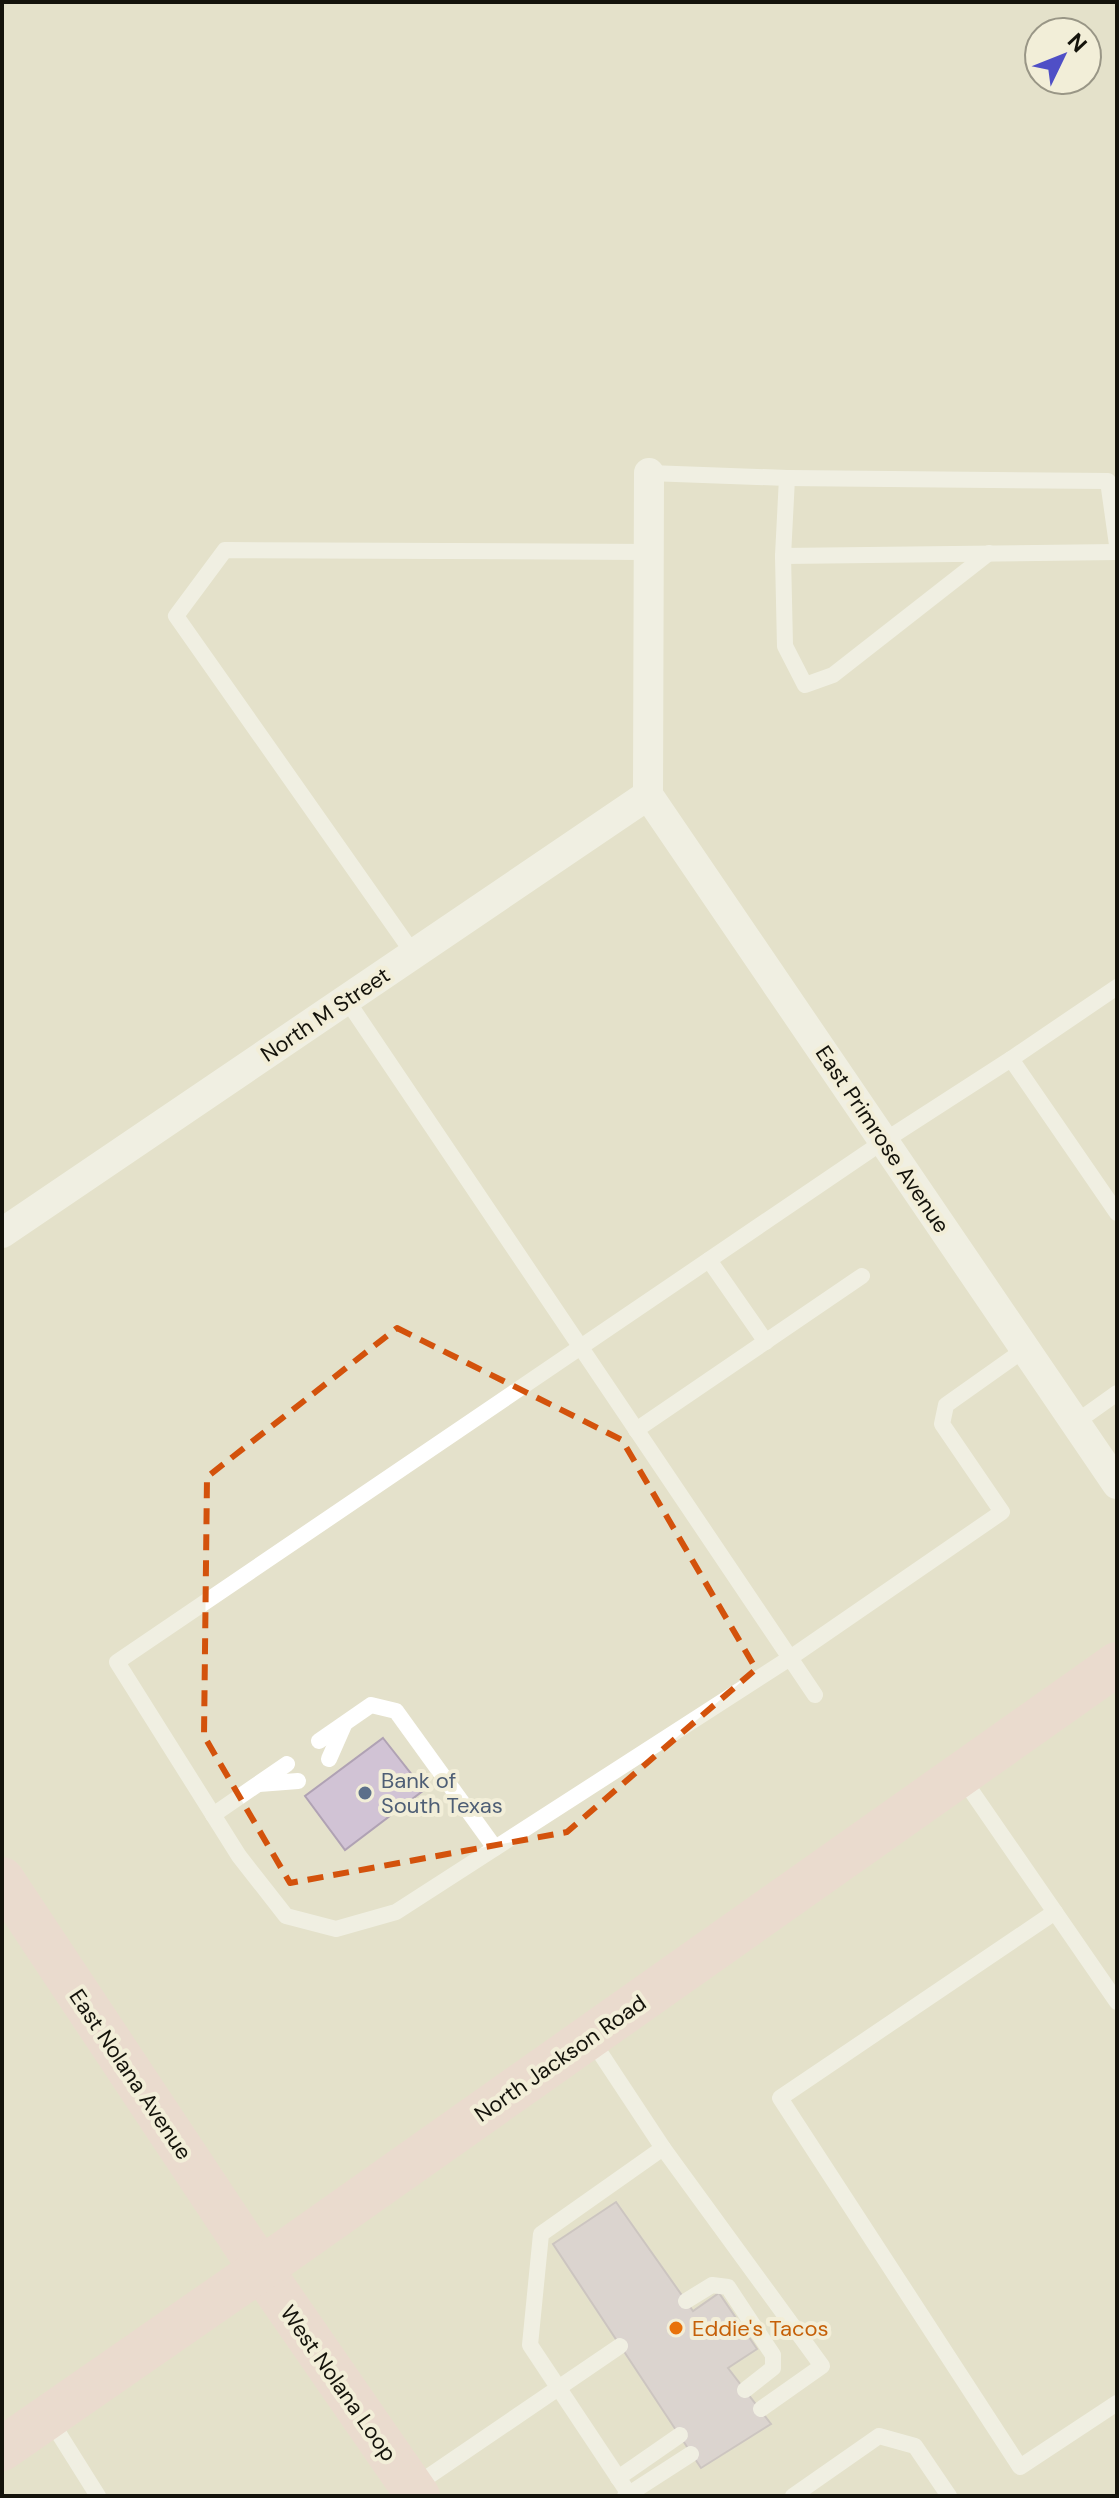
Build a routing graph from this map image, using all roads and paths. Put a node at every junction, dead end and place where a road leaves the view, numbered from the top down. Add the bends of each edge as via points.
1 (649, 473) joint
2 (787, 478) junction
3 (1113, 482) edge
4 (1117, 545) edge
5 (649, 552) junction
6 (1117, 552) edge
7 (989, 553) junction
8 (783, 556) junction
9 (648, 795) junction
10 (413, 953) junction
11 (1117, 987) edge
12 (346, 999) junction
13 (1011, 1059) junction
14 (884, 1141) junction
15 (1117, 1213) edge
16 (2, 1233) edge
17 (709, 1260) junction
18 (862, 1276) dead end
19 (766, 1342) junction
20 (580, 1347) junction
21 (1025, 1349) junction
22 (1117, 1393) edge
23 (1075, 1423) junction
24 (636, 1430) junction
25 (1117, 1484) edge
26 (790, 1658) junction
27 (1117, 1664) edge
28 (815, 1695) dead end
29 (321, 1746) dead end
30 (290, 1768) dead end
31 (961, 1775) junction
32 (213, 1815) junction
33 (495, 1848) junction
34 (2, 1879) edge
35 (1055, 1912) junction
36 (1117, 2002) edge
37 (589, 2037) junction
38 (663, 2148) junction
39 (261, 2269) junction
40 (686, 2301) dead end
41 (620, 2346) dead end
42 (558, 2389) junction
43 (745, 2390) dead end
44 (1117, 2403) edge
45 (761, 2409) dead end
46 (48, 2417) junction
47 (680, 2435) dead end
48 (2, 2449) edge
49 (691, 2454) dead end
50 (618, 2478) junction
51 (415, 2492) edge
52 (627, 2495) edge
53 (98, 2496) edge
54 (793, 2496) edge
55 (949, 2496) edge

1 - 2 lane
1 - 5 street
2 - 3 lane
2 - 8 lane
3 - 4 lane
5 - 9 street
5 - 10 lane via 225,550 176,616
6 - 7 lane
7 - 8 lane
7 - 8 lane via 833,675 805,685 785,646
9 - 10 street, North M Street
9 - 14 street, East Primrose Avenue
10 - 12 street, North M Street
11 - 13 lane
12 - 16 street, North M Street
12 - 20 lane
13 - 14 lane
13 - 15 lane
14 - 17 lane
14 - 21 street, East Primrose Avenue
17 - 19 lane
17 - 20 lane
18 - 19 lane
19 - 24 lane
20 - 24 lane
20 - 32 lane via 117,1662
21 - 23 street, East Primrose Avenue
21 - 26 lane via 946,1405 942,1424 1002,1512
22 - 23 lane
23 - 25 street, East Primrose Avenue
24 - 26 lane
26 - 28 lane
26 - 33 lane
27 - 31 main road, North Jackson Road
29 - 33 lane via 371,1705 396,1711
30 - 32 lane
31 - 35 lane
31 - 37 main road, North Jackson Road
32 - 33 lane via 286,1916 336,1929 396,1912
34 - 39 main road, East Nolana Avenue
35 - 36 lane
35 - 44 lane via 780,2098 1020,2467
37 - 38 lane
37 - 39 main road, North Jackson Road
38 - 42 lane via 541,2234 530,2345
38 - 45 lane via 822,2366
39 - 46 main road, North Jackson Road
39 - 51 main road, West Nolana Loop
40 - 43 lane via 712,2285 728,2287 746,2312 773,2355 773,2368
41 - 42 lane
42 - 50 lane
42 - 51 lane
46 - 48 main road, North Jackson Road
46 - 53 lane
47 - 50 lane
49 - 52 lane
50 - 52 lane
54 - 55 lane via 879,2436 915,2446

